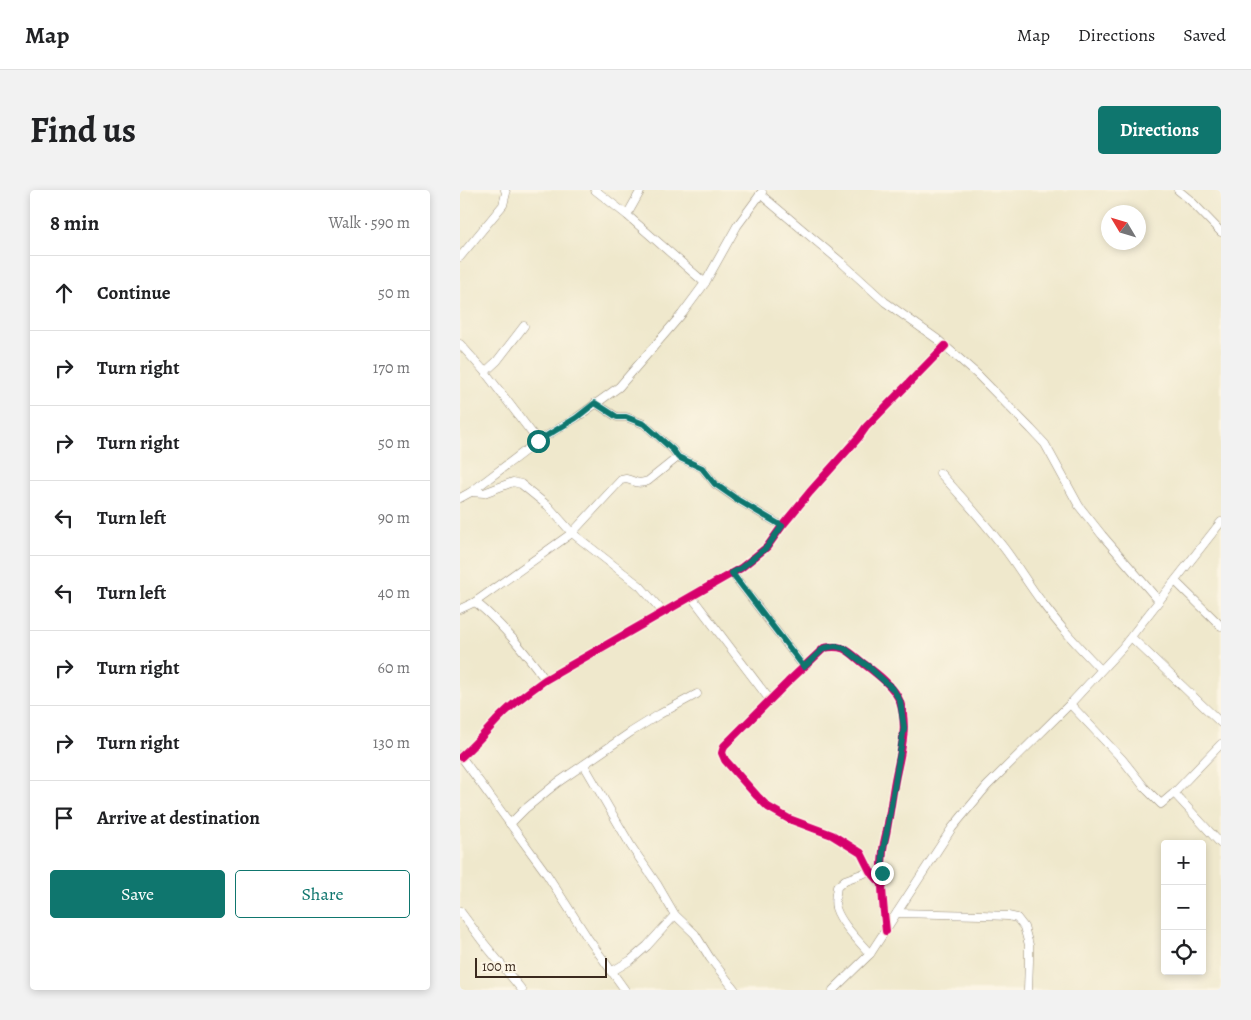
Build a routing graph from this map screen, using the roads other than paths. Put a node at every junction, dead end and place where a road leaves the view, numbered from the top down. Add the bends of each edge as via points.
1 (504, 190) edge
2 (595, 190) edge
3 (641, 190) edge
4 (1178, 190) edge
5 (761, 192) edge
6 (627, 215) junction
7 (1221, 232) edge
8 (460, 257) edge
9 (705, 283) junction
10 (524, 326) dead end
11 (460, 345) edge
12 (945, 346) junction
13 (485, 372) junction
14 (595, 403) junction
15 (538, 441) junction
16 (678, 457) junction
17 (940, 473) dead end
18 (471, 492) junction
19 (460, 498) edge
20 (1221, 522) edge
21 (782, 526) junction
22 (572, 533) junction
23 (732, 573) junction
24 (1175, 581) junction
25 (691, 596) junction
26 (1159, 601) junction
27 (475, 602) junction
28 (460, 609) edge
29 (663, 612) junction
30 (1221, 626) edge
31 (1131, 637) junction
32 (804, 667) junction
33 (1101, 670) junction
34 (545, 680) junction
35 (696, 694) dead end
36 (770, 700) junction
37 (1070, 704) junction
38 (1221, 723) edge
39 (1221, 744) edge
40 (461, 756) edge
41 (584, 765) junction
42 (1174, 793) junction
43 (510, 824) junction
44 (1221, 844) edge
45 (870, 871) junction
46 (883, 885) junction
47 (460, 911) edge
48 (897, 913) junction
49 (675, 914) junction
50 (886, 931) junction
51 (870, 954) junction
52 (612, 972) junction
53 (522, 990) edge
54 (625, 990) edge
55 (735, 990) edge
56 (833, 990) edge
57 (1028, 990) edge

1 - 8 street via 503,205
2 - 6 street
3 - 6 street
4 - 7 street
5 - 9 street via 737,226
5 - 12 street via 885,302
6 - 9 street
9 - 14 street via 619,387
10 - 13 street via 497,362
11 - 13 street
12 - 21 street via 866,427
12 - 26 street via 1045,444 1079,506
13 - 15 street
14 - 15 street
14 - 16 street via 617,417 644,424
15 - 18 street
16 - 21 street via 702,468 730,495
16 - 22 street via 648,480 638,484 621,480
17 - 33 street via 1004,549 1061,627
18 - 19 street
18 - 22 street via 484,493 513,482 520,484 548,506
20 - 24 street
21 - 23 street via 767,547
22 - 27 street
22 - 29 street via 640,586
23 - 25 street
23 - 32 street
24 - 26 street
24 - 30 street
25 - 29 street
25 - 36 street
26 - 31 street
27 - 28 street
27 - 34 street via 504,629
29 - 34 street
31 - 33 street
31 - 38 street
32 - 36 street
32 - 46 street via 824,648 844,648 893,689 900,701 904,728 883,850
33 - 37 street
34 - 40 street via 520,699
35 - 41 street via 631,732
36 - 45 street via 724,746 725,760 768,807 839,839 861,853
37 - 42 street via 1161,804
37 - 48 street via 987,786 952,828
39 - 42 street
40 - 43 street
41 - 43 street via 557,783
41 - 49 street
42 - 44 street
43 - 52 street
45 - 46 street
45 - 51 street via 845,880 837,887 835,898 840,918
46 - 50 street
47 - 53 street
48 - 50 street
48 - 57 street via 1017,918 1024,927 1028,945
49 - 52 street via 647,946
49 - 55 street via 694,934
50 - 51 street
51 - 56 street
52 - 54 street

